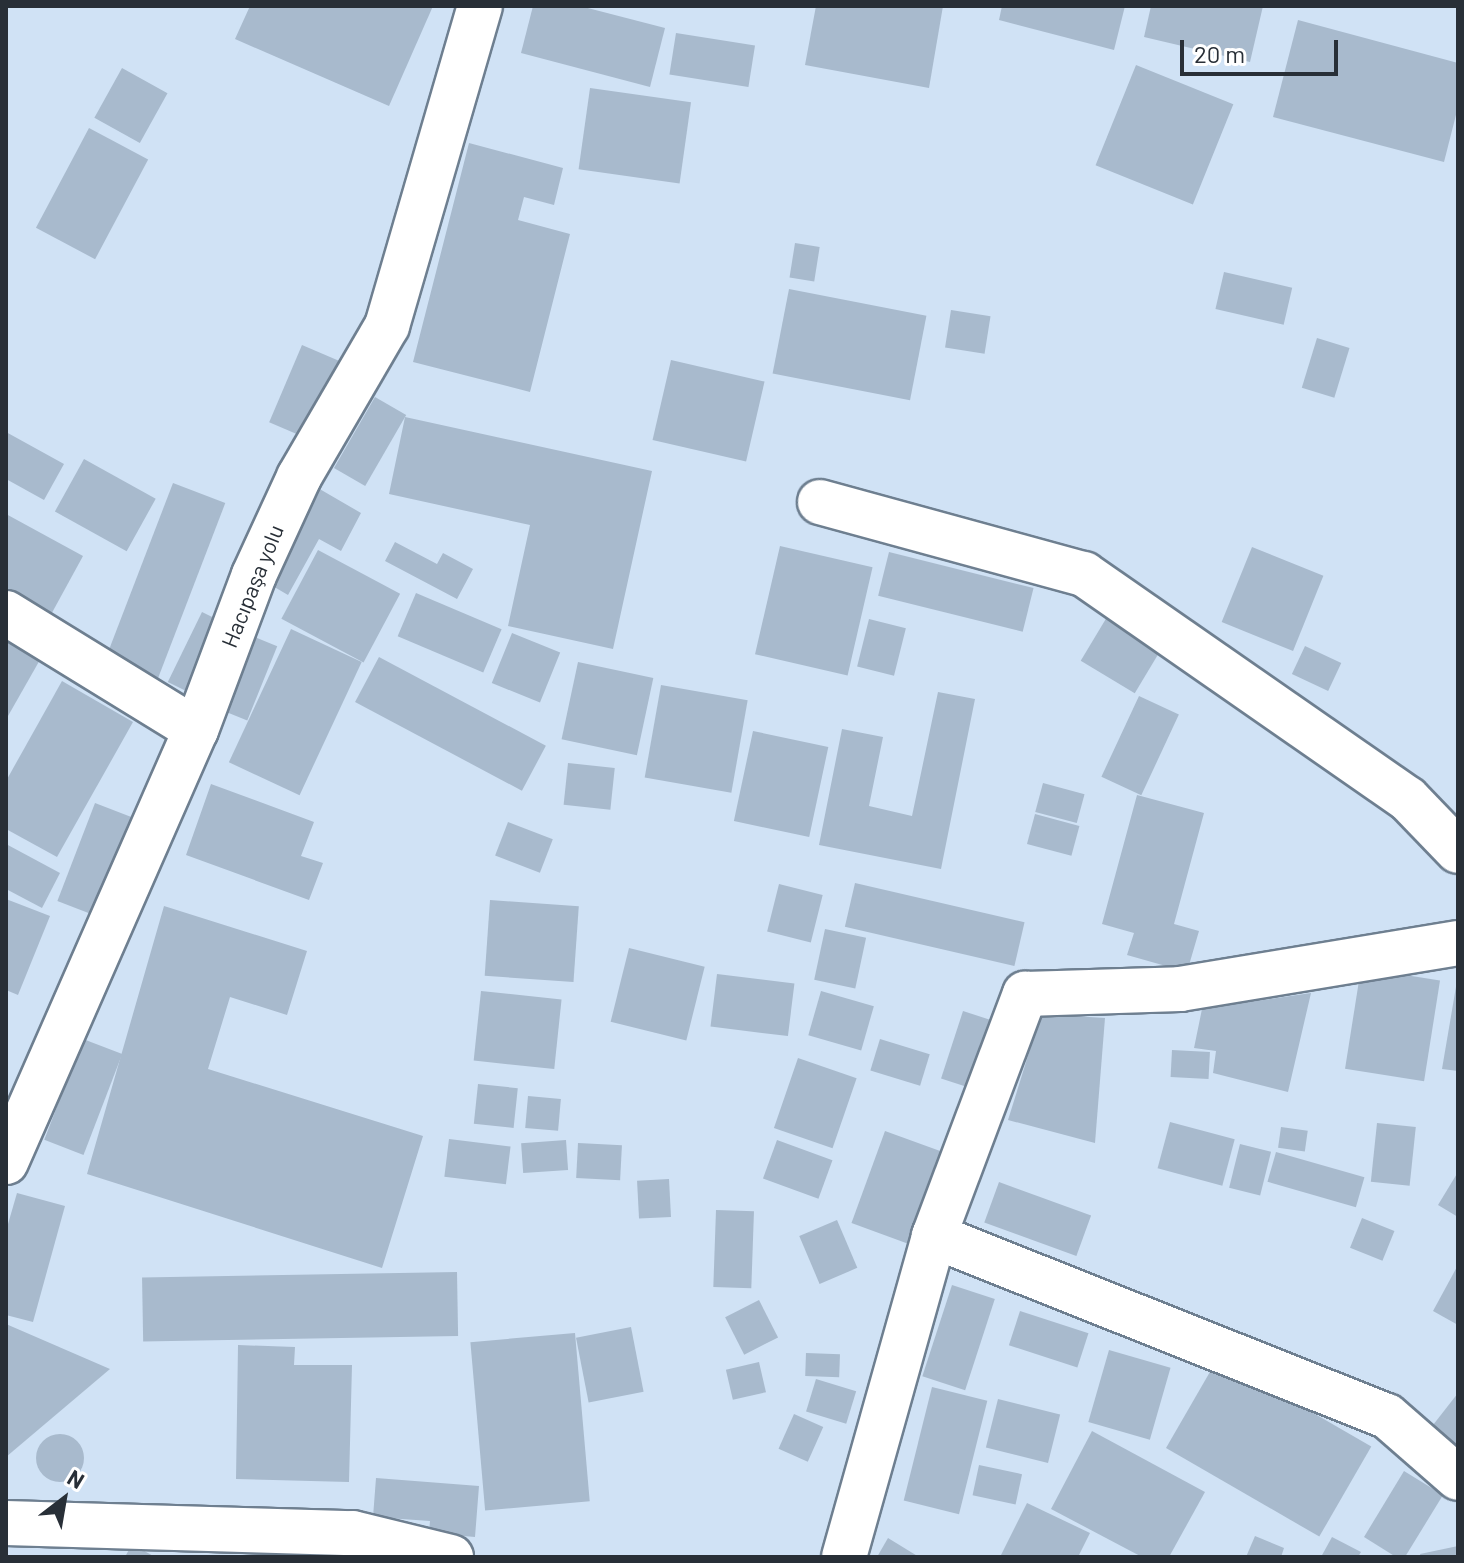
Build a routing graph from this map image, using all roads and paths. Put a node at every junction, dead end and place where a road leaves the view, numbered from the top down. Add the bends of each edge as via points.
1 (480, 6) edge
2 (820, 502) dead end
3 (6, 613) edge
4 (196, 730) junction
5 (1458, 851) edge
6 (1458, 943) edge
7 (6, 1162) edge
8 (934, 1236) junction
9 (1458, 1478) edge
10 (6, 1523) edge
11 (451, 1557) edge
12 (844, 1557) edge

1 - 4 street, Hacıpaşa yolu via 387,326 299,477
2 - 5 street via 1084,574 1408,799
3 - 4 street
4 - 7 street, Hacıpaşa yolu
6 - 8 street via 1180,989 1025,994
8 - 9 street via 1387,1416
8 - 12 street
10 - 11 street via 353,1533

